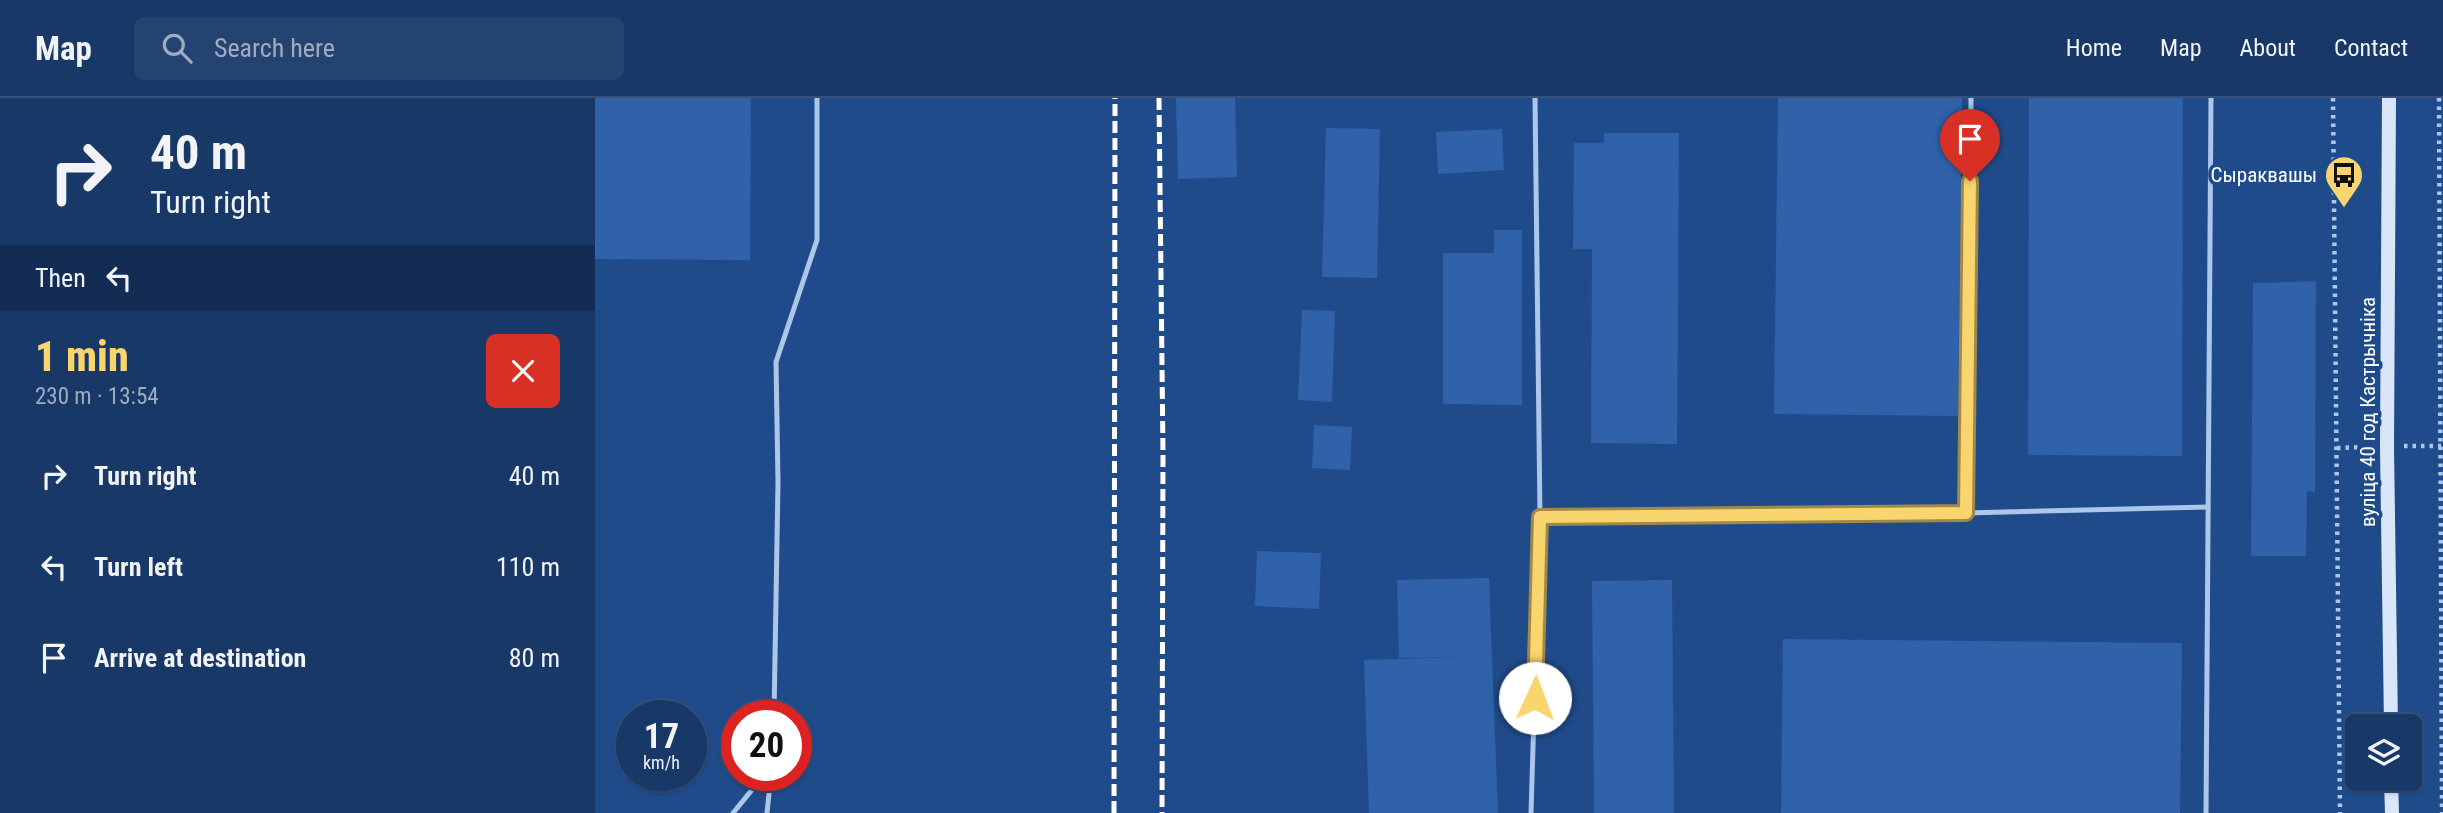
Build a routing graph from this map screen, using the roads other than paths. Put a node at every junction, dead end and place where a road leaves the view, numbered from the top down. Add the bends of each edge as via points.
1 (817, 98) edge
2 (1535, 98) edge
3 (1971, 98) edge
4 (2211, 98) edge
5 (2389, 98) edge
6 (2209, 507) junction
7 (1966, 513) junction
8 (1540, 517) junction
9 (773, 700) edge
10 (2391, 714) edge
11 (751, 791) edge
12 (769, 791) edge
13 (2391, 791) edge
14 (733, 813) edge
15 (767, 813) edge
16 (1531, 813) edge
17 (2206, 813) edge
18 (2392, 813) edge

1 - 9 lane via 817,240 776,362
2 - 8 lane
3 - 7 lane
4 - 6 lane
5 - 10 main road, вуліца 40 год Кастрычніка
6 - 7 lane
6 - 17 lane
7 - 8 lane
8 - 16 lane
11 - 14 lane
12 - 15 lane
13 - 18 main road

